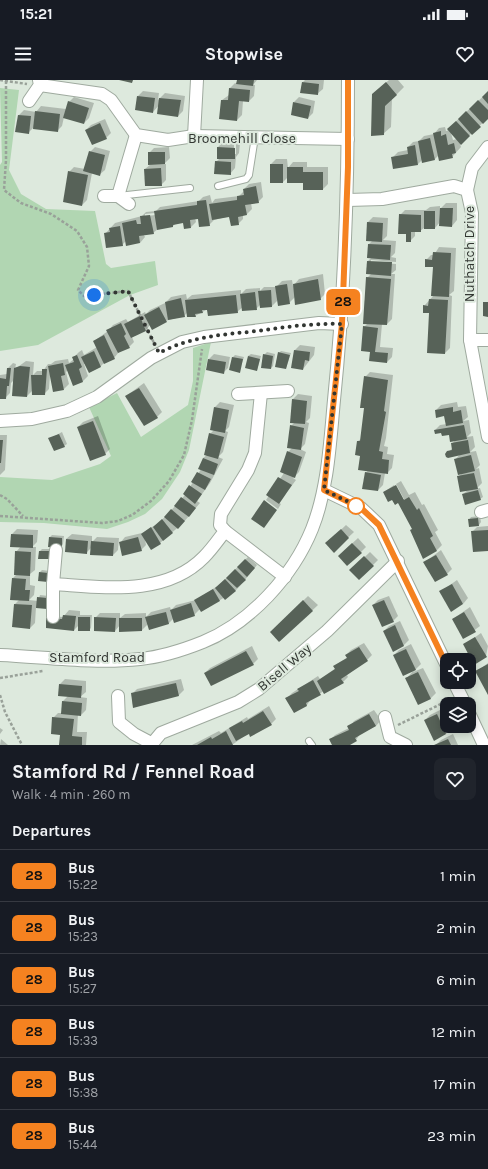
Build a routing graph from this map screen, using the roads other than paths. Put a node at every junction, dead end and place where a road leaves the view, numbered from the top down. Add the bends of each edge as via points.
1 (197, 80) edge
2 (348, 80) edge
3 (40, 83) edge
4 (29, 101) dead end
5 (136, 135) junction
6 (194, 136) junction
7 (254, 137) junction
8 (348, 139) junction
9 (488, 147) edge
10 (218, 186) dead end
11 (190, 188) dead end
12 (467, 190) junction
13 (104, 196) dead end
14 (118, 196) junction
15 (348, 200) junction
16 (129, 204) dead end
17 (342, 324) junction
18 (470, 340) junction
19 (488, 340) edge
20 (288, 391) dead end
21 (261, 393) junction
22 (238, 394) dead end
23 (0, 420) edge
24 (488, 437) edge
25 (324, 490) junction
26 (225, 531) junction
27 (56, 550) dead end
28 (398, 561) junction
29 (285, 577) junction
30 (53, 584) junction
31 (53, 617) dead end
32 (441, 653) edge
33 (0, 654) edge
34 (118, 696) dead end
35 (476, 728) edge
36 (386, 732) edge
37 (151, 744) edge
38 (406, 745) edge
39 (484, 745) edge

1 - 6 street
2 - 8 street, Stamford Road
3 - 4 street
3 - 5 street via 102,94 111,100
5 - 6 street, Broomehill Close via 168,140
5 - 14 street
6 - 7 street, Broomehill Close
7 - 8 street, Broomehill Close
7 - 10 lane via 249,175 246,179
8 - 15 street, Stamford Road
9 - 12 street via 472,168
11 - 14 lane
12 - 15 street, Nuthatch Drive via 454,186 382,199
12 - 18 street, Nuthatch Drive via 472,213
13 - 14 street
14 - 16 street
15 - 17 street, Stamford Road
17 - 23 street via 319,323 182,342 159,353 97,397 67,411 32,419
17 - 25 street, Stamford Road
18 - 19 street
18 - 24 street, Nuthatch Drive
20 - 21 street
21 - 22 street
21 - 26 street via 255,453 248,470 221,514 220,525
25 - 28 street via 361,508 379,525
25 - 29 street, Stamford Road via 313,528
26 - 29 street
26 - 30 street via 203,558 172,577 155,583 112,588
27 - 30 street
28 - 32 street
28 - 37 street, Bisell Way via 327,631 259,689 238,702 161,733
29 - 33 street, Stamford Road via 261,602 235,623 205,641 173,652 125,660
30 - 31 street
34 - 37 street via 119,722
35 - 39 street
36 - 38 street

